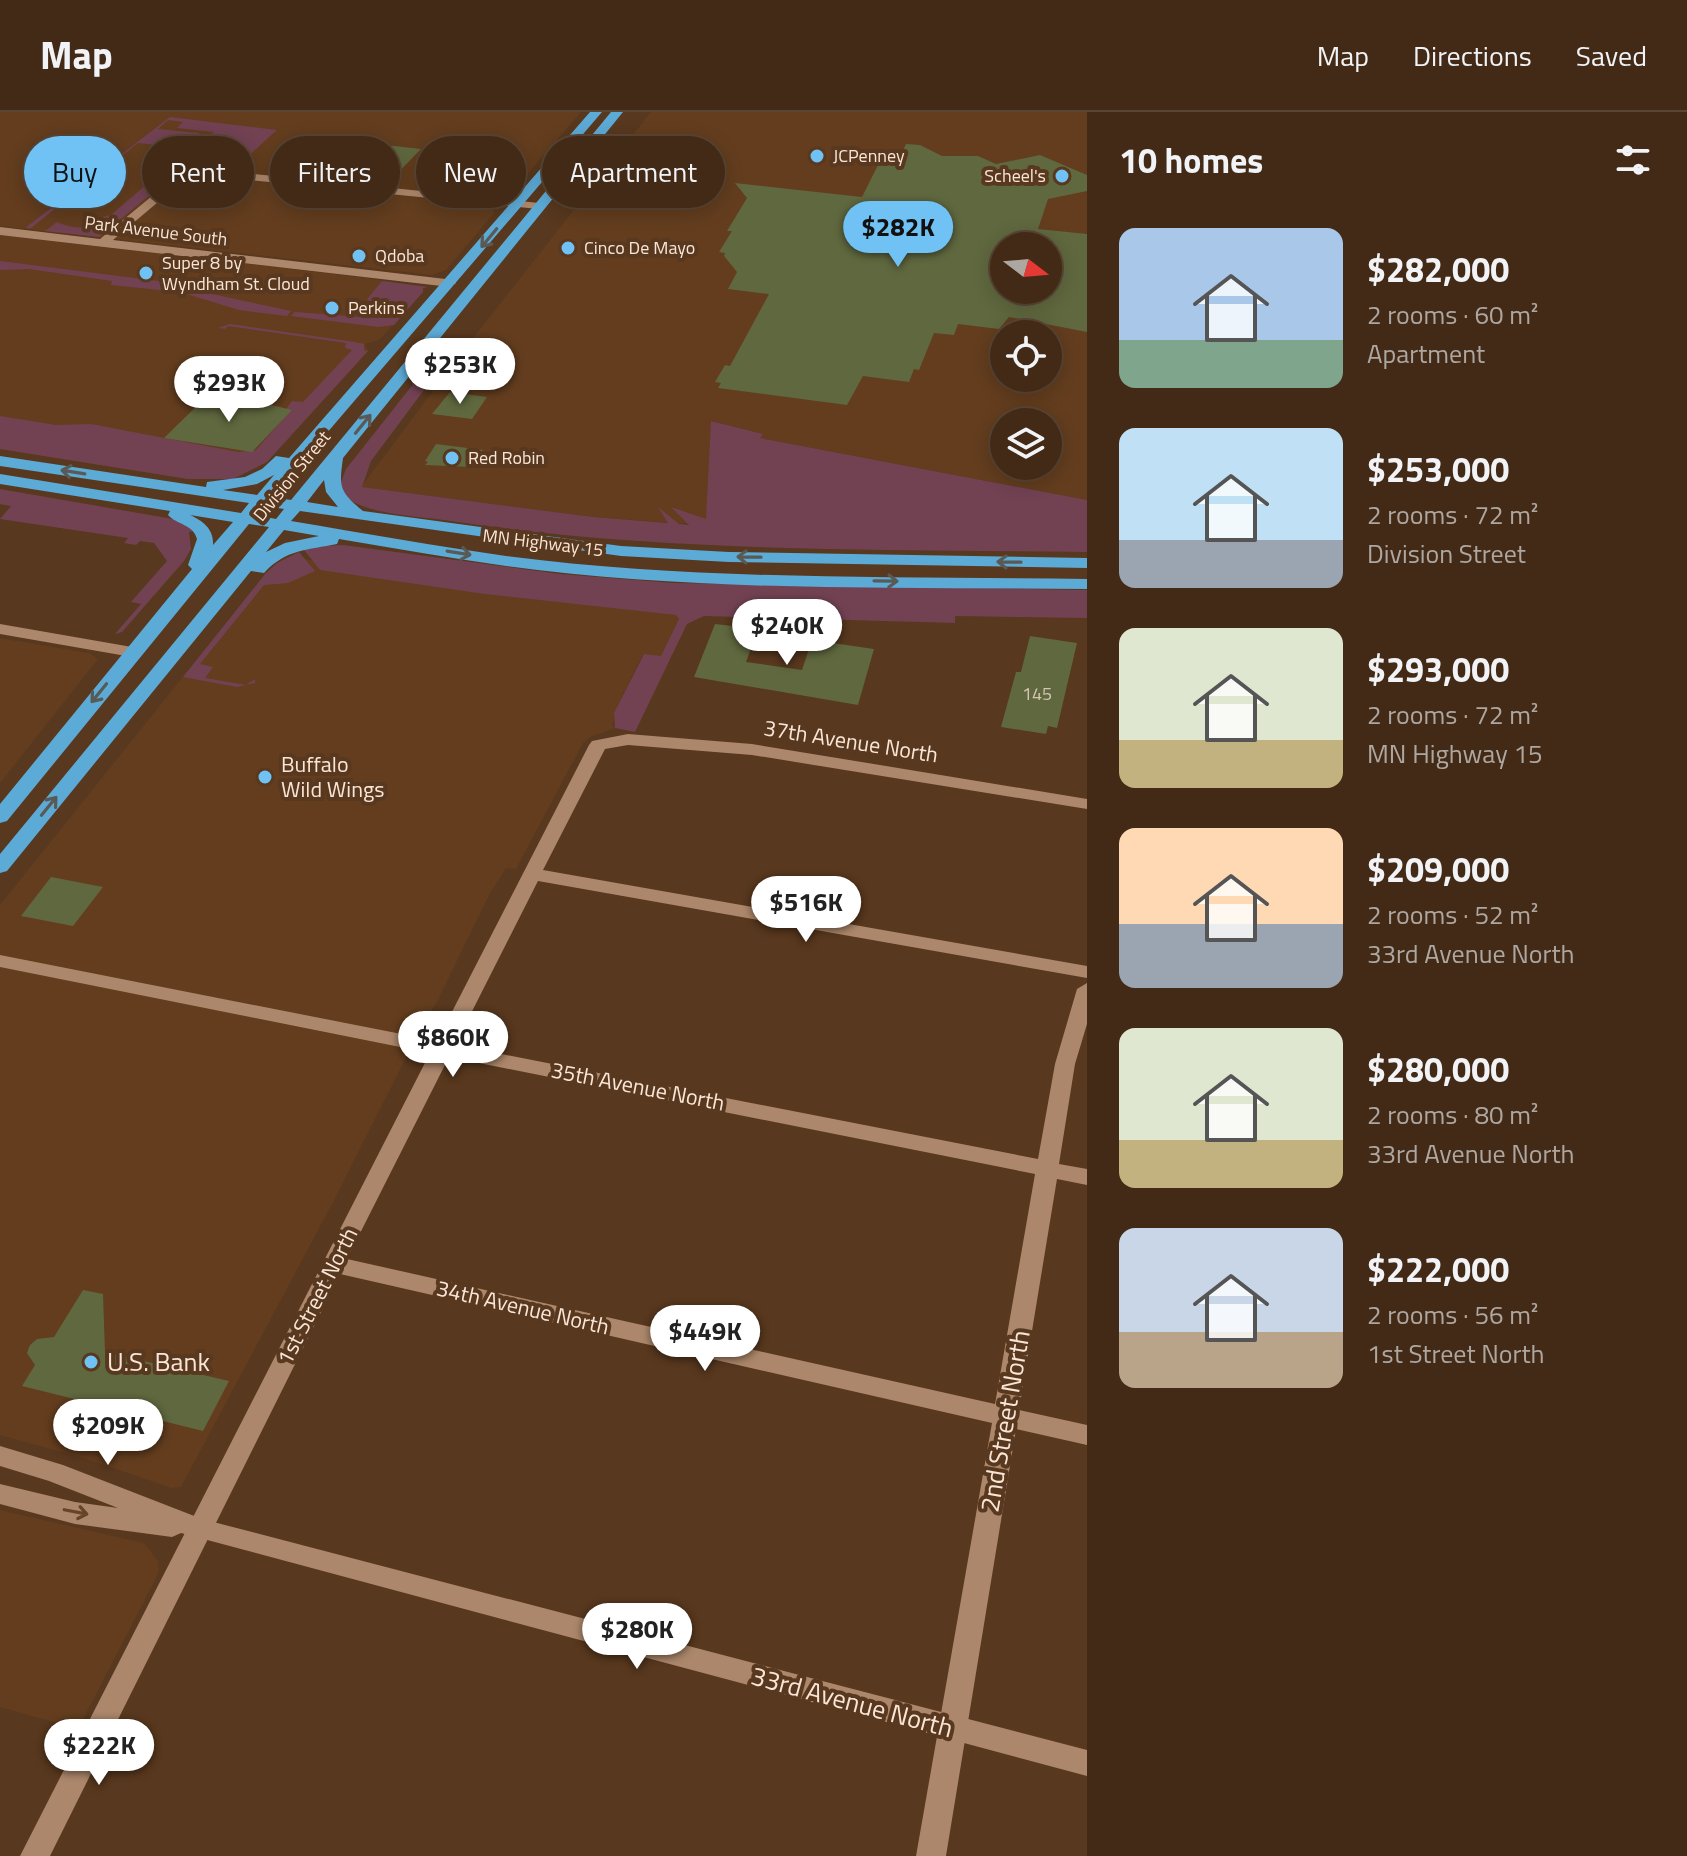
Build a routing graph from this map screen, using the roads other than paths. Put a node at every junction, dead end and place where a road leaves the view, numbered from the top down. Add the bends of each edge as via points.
1 (596, 112) edge
2 (617, 112) edge
3 (416, 194) edge
4 (526, 195) edge
5 (526, 205) edge
6 (539, 206) junction
7 (515, 208) edge
8 (0, 231) edge
9 (103, 243) junction
10 (450, 283) junction
11 (339, 408) junction
12 (335, 458) junction
13 (0, 461) edge
14 (0, 479) edge
15 (121, 480) junction
16 (133, 501) junction
17 (260, 501) junction
18 (296, 506) junction
19 (359, 515) junction
20 (244, 519) junction
21 (281, 524) junction
22 (404, 544) junction
23 (1087, 563) edge
24 (1087, 584) edge
25 (184, 589) junction
26 (202, 620) junction
27 (0, 629) edge
28 (132, 652) junction
29 (606, 740) joint
30 (1087, 804) edge
31 (0, 817) edge
32 (0, 867) edge
33 (532, 874) junction
34 (0, 961) edge
35 (1087, 972) edge
36 (1087, 989) edge
37 (444, 1047) junction
38 (1047, 1169) junction
39 (1087, 1177) edge
40 (333, 1264) junction
41 (1006, 1416) junction
42 (1087, 1435) edge
43 (0, 1456) edge
44 (0, 1494) edge
45 (199, 1529) junction
46 (953, 1729) junction
47 (1087, 1763) edge
48 (35, 1856) edge
49 (931, 1856) edge

1 - 4 highway, Division Street
2 - 6 highway, Division Street
3 - 9 street via 193,171
5 - 6 street
12 -> 6 highway, Division Street
7 -> 10 highway, Division Street
8 - 9 street, Park Avenue South
9 - 10 street, Park Avenue South
10 - 11 highway, Division Street
11 - 15 highway via 311,426 275,468 255,479 209,485
11 - 17 highway, Division Street
12 - 18 highway, Division Street
12 - 19 highway via 333,495
15 -> 13 highway, MN Highway 15
14 - 16 highway, MN Highway 15
15 - 17 highway, MN Highway 15
16 - 20 highway, MN Highway 15
16 - 25 highway via 188,519 203,531 206,549
17 - 18 highway, MN Highway 15
17 - 20 highway, Division Street
18 - 19 highway, MN Highway 15
18 - 21 highway, Division Street
23 -> 19 highway, MN Highway 15 via 662,554
20 - 21 highway, MN Highway 15
20 - 25 highway, Division Street
21 - 22 highway, MN Highway 15
21 - 26 highway, Division Street
22 -> 24 highway, MN Highway 15 via 507,561 671,576
22 - 26 highway via 328,540 287,547 263,563 232,601
25 - 28 highway, Division Street
32 -> 26 highway, Division Street
27 - 28 street
28 -> 31 highway, Division Street
29 - 30 street, 37th Avenue North via 712,744
29 - 33 street, 1st Street North via 593,754
33 - 35 street
33 - 37 street, 1st Street North
34 - 37 street, 35th Avenue North
36 - 38 street, 2nd Street North via 1065,1064
37 - 38 street, 35th Avenue North
37 - 40 street, 1st Street North
38 - 39 street, 35th Avenue North
38 - 41 street, 2nd Street North
40 - 41 street, 34th Avenue North
40 - 45 street, 1st Street North
41 - 42 street, 34th Avenue North
41 - 46 street, 2nd Street North
43 - 45 street, 33rd Avenue North
44 -> 45 street, 33rd Avenue North via 75,1513
45 - 46 street, 33rd Avenue North
45 - 48 street, 1st Street North
46 - 47 street, 33rd Avenue North
46 - 49 street, 2nd Street North

